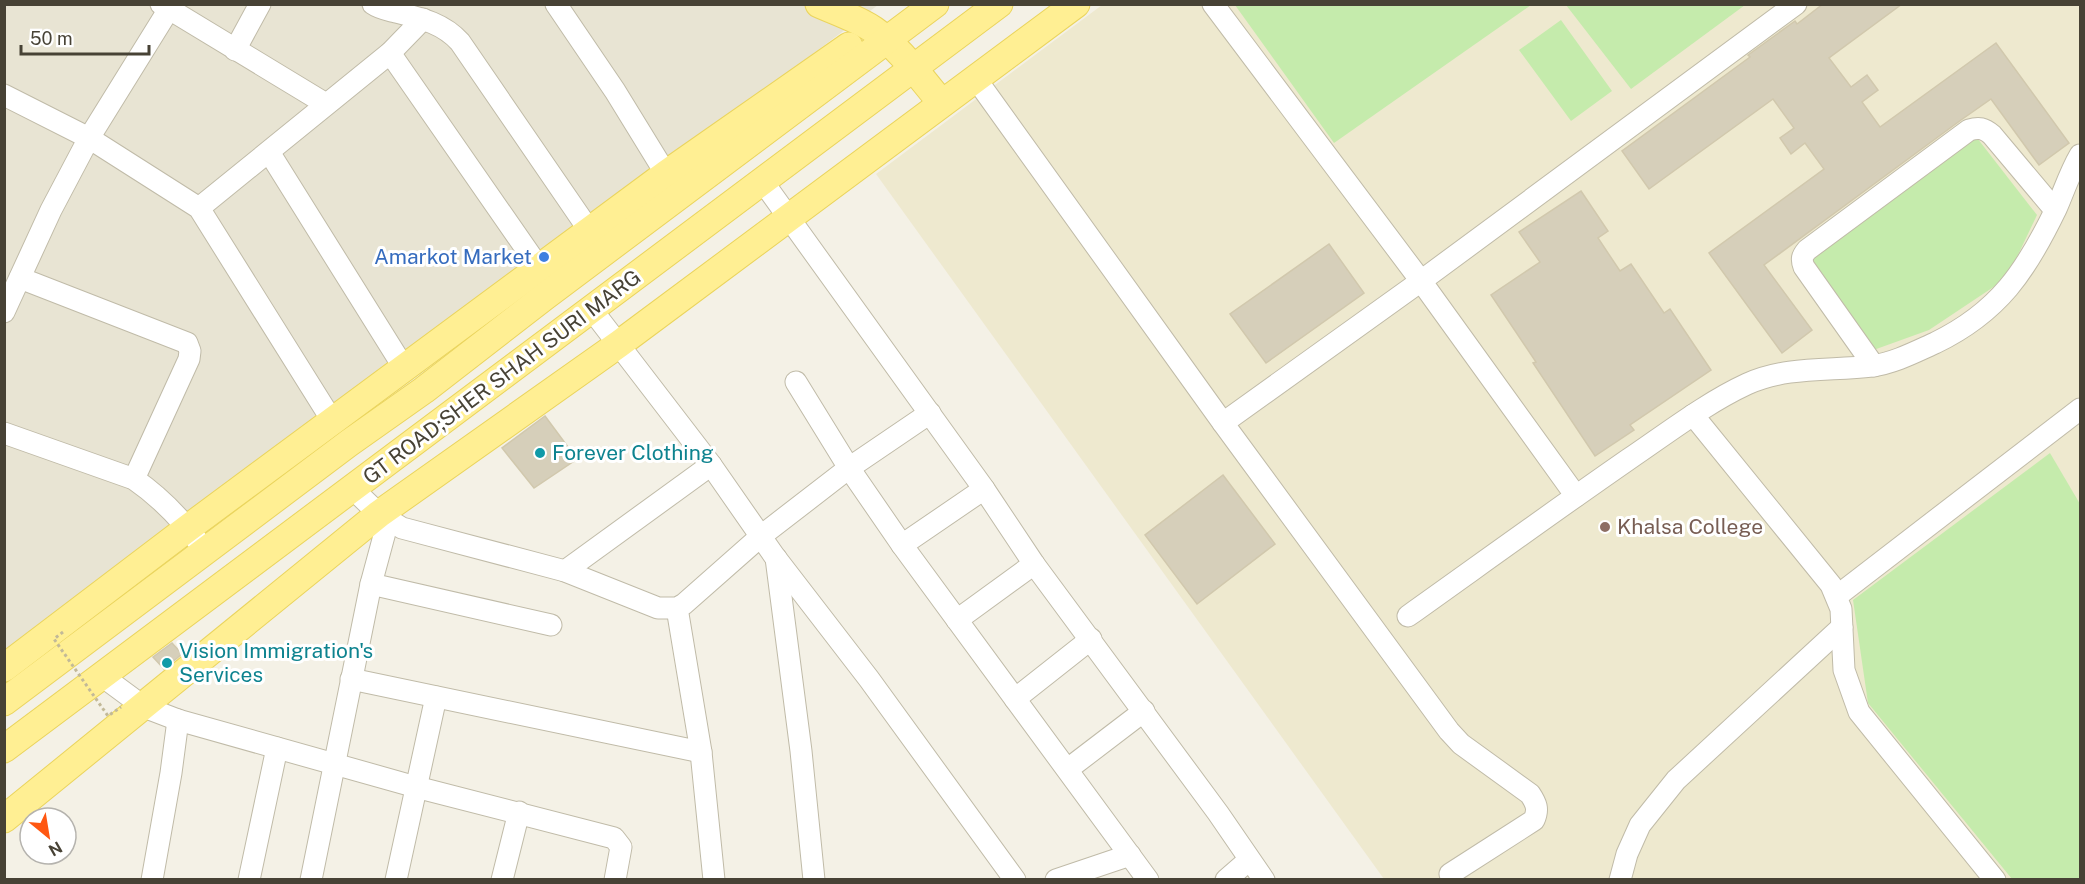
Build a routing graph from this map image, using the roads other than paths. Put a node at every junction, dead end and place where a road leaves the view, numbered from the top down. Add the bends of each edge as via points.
1 (260, 4) edge
2 (373, 4) edge
3 (556, 4) edge
4 (819, 4) edge
5 (906, 4) edge
6 (935, 4) edge
7 (999, 4) edge
8 (1076, 4) edge
9 (1213, 4) edge
10 (1796, 4) edge
11 (165, 7) edge
12 (423, 19) junction
13 (880, 35) junction
14 (235, 50) junction
15 (390, 53) junction
16 (912, 69) junction
17 (976, 79) junction
18 (4, 95) edge
19 (942, 103) junction
20 (326, 104) junction
21 (89, 138) junction
22 (269, 152) junction
23 (2080, 155) edge
24 (666, 174) junction
25 (763, 182) junction
26 (199, 208) junction
27 (2055, 210) junction
28 (790, 217) junction
29 (589, 230) junction
30 (540, 269) junction
31 (20, 278) junction
32 (1421, 281) junction
33 (592, 310) junction
34 (4, 312) edge
35 (619, 344) junction
36 (1874, 366) junction
37 (404, 368) junction
38 (796, 382) dead end
39 (2080, 409) edge
40 (930, 413) junction
41 (1693, 415) junction
42 (333, 422) junction
43 (1223, 423) junction
44 (4, 433) edge
45 (711, 465) junction
46 (849, 468) junction
47 (134, 479) junction
48 (353, 489) junction
49 (984, 489) junction
50 (1576, 496) junction
51 (383, 518) junction
52 (188, 528) junction
53 (760, 536) junction
54 (902, 545) junction
55 (205, 551) junction
56 (776, 557) junction
57 (1034, 564) junction
58 (565, 571) junction
59 (371, 584) junction
60 (1837, 596) junction
61 (677, 608) junction
62 (1408, 616) dead end
63 (957, 620) junction
64 (551, 625) dead end
65 (1842, 627) junction
66 (1091, 639) junction
67 (4, 668) edge
68 (102, 676) junction
69 (351, 680) junction
70 (436, 697) junction
71 (1015, 699) junction
72 (4, 702) edge
73 (132, 707) junction
74 (1144, 711) junction
75 (178, 720) junction
76 (277, 748) junction
77 (4, 749) edge
78 (701, 752) junction
79 (334, 764) junction
80 (1068, 769) junction
81 (416, 787) junction
82 (519, 812) junction
83 (4, 819) edge
84 (1130, 855) junction
85 (1250, 860) junction
86 (1450, 874) dead end
87 (152, 879) edge
88 (249, 879) edge
89 (311, 879) edge
90 (396, 879) edge
91 (502, 879) edge
92 (615, 879) edge
93 (714, 879) edge
94 (814, 879) edge
95 (1015, 879) edge
96 (1056, 879) edge
97 (1148, 879) edge
98 (1226, 879) edge
99 (1264, 879) edge
100 (1620, 879) edge
101 (1995, 879) edge

1 - 14 street
2 - 12 street
3 - 24 street
4 - 13 main road
5 - 13 main road
6 - 13 main road, GT ROAD;SHER SHAH SURI MARG
7 - 16 main road, GT ROAD;SHER SHAH SURI MARG
8 - 17 main road
9 - 32 street
10 - 32 street
11 - 14 street
11 - 21 street
12 - 15 street
12 - 29 street via 444,27 460,42
13 - 16 main road
13 - 24 main road
13 - 55 main road, GT ROAD;SHER SHAH SURI MARG via 424,390
14 - 20 street
15 - 20 street
15 - 30 street
16 - 19 main road
16 - 25 main road, GT ROAD;SHER SHAH SURI MARG
17 - 19 main road
17 - 43 street
18 - 21 street
19 - 28 main road
20 - 22 street
21 - 26 street
21 - 31 street
22 - 26 street
22 - 37 street
23 - 27 street
24 - 29 main road
25 - 28 street
25 - 33 main road, GT ROAD;SHER SHAH SURI MARG
26 - 42 street
27 - 36 street via 2021,272 1991,307 1942,339
27 - 36 street via 1992,135 1979,128 1969,130 1807,249 1804,267
28 - 35 main road
28 - 40 street
29 - 30 main road
30 - 37 main road
31 - 34 street
31 - 47 street via 187,343 189,359
32 - 43 street
32 - 50 street
33 - 35 street
33 - 48 main road, GT ROAD;SHER SHAH SURI MARG
35 - 45 street
35 - 51 main road
36 - 41 street via 1791,370 1747,384
37 - 42 main road
38 - 46 street
39 - 60 street
40 - 46 street
40 - 49 street
41 - 50 street
41 - 60 street
42 - 52 main road
43 - 86 street via 1461,744 1534,800 1534,820
44 - 47 street
45 - 53 street
45 - 58 street
46 - 53 street
46 - 54 street
47 - 52 street
48 - 51 street
48 - 68 main road, GT ROAD;SHER SHAH SURI MARG
49 - 54 street
49 - 57 street
50 - 62 street
51 - 58 street via 410,531
51 - 59 street
51 - 73 main road
52 - 55 street
52 - 67 main road
53 - 56 street
53 - 61 street
54 - 63 street
55 - 72 main road, GT ROAD;SHER SHAH SURI MARG
56 - 94 street
56 - 95 street
57 - 63 street
57 - 66 street
58 - 61 street via 658,608
59 - 64 street
59 - 69 street
60 - 65 street
61 - 78 street
63 - 71 street
65 - 100 street via 1676,780 1640,825 1626,854
65 - 101 street via 1844,670 1859,712
66 - 71 street
66 - 74 street
68 - 73 street
68 - 77 main road, GT ROAD;SHER SHAH SURI MARG
69 - 70 street
69 - 79 street
70 - 78 street
70 - 81 street
71 - 80 street
73 - 75 street
73 - 83 main road
74 - 80 street
74 - 85 street
75 - 76 street
75 - 87 street
76 - 79 street
76 - 88 street
78 - 93 street
79 - 81 street
79 - 89 street
80 - 84 street
81 - 82 street
81 - 90 street
82 - 91 street
82 - 92 street via 614,838 621,848
84 - 96 street
84 - 97 street
85 - 98 street
85 - 99 street

